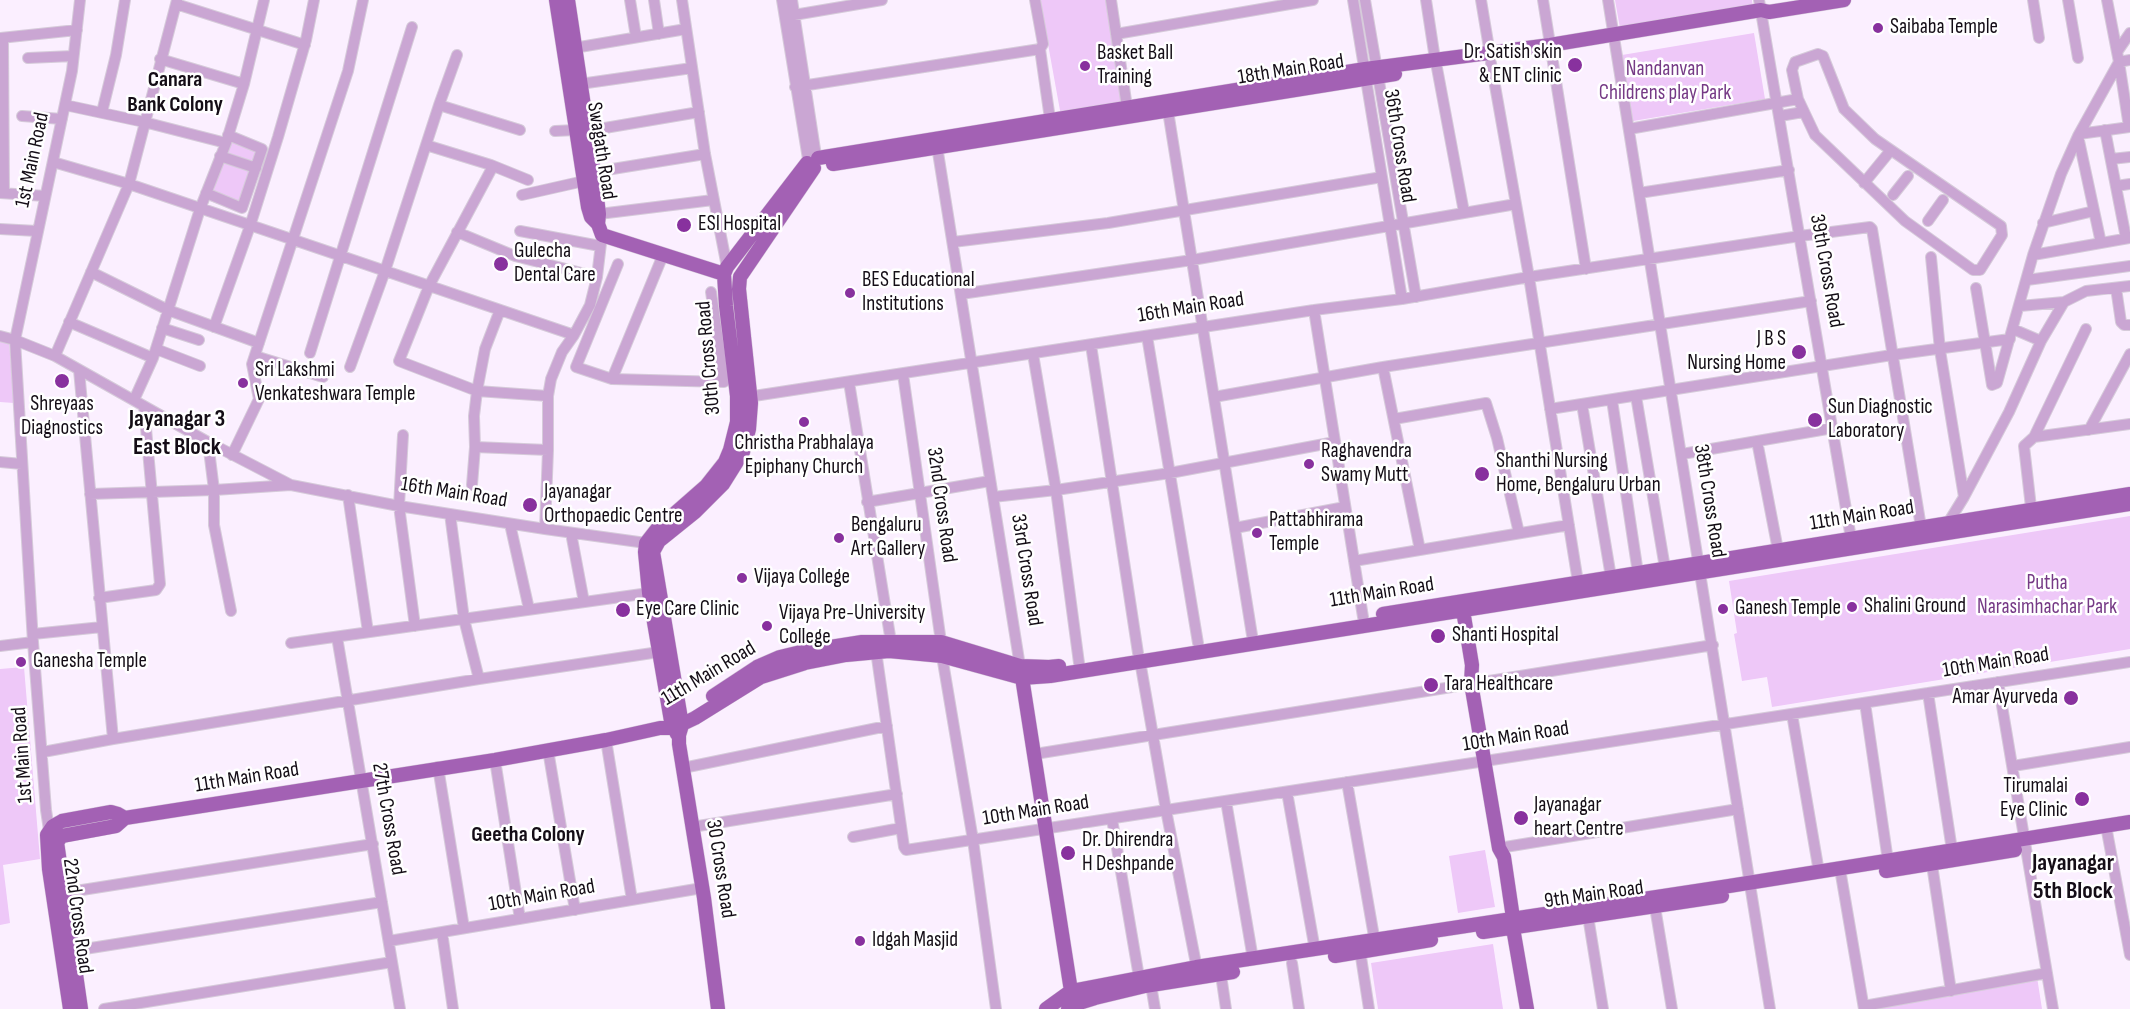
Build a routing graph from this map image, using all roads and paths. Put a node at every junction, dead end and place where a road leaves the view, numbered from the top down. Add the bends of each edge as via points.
1 (80, 0) edge
2 (125, 0) edge
3 (264, 0) edge
4 (314, 0) edge
5 (363, 0) edge
6 (556, 0) edge
7 (567, 0) edge
8 (630, 0) edge
9 (654, 0) edge
10 (682, 0) edge
11 (782, 0) edge
12 (792, 0) edge
13 (882, 0) edge
14 (1035, 0) edge
15 (1111, 0) edge
16 (1313, 0) edge
17 (1353, 0) edge
18 (1365, 0) edge
19 (1426, 0) edge
20 (1481, 0) edge
21 (1543, 0) edge
22 (1608, 0) edge
23 (2033, 0) edge
24 (2068, 0) edge
25 (2108, 0) edge
26 (1835, 1) edge
27 (176, 2) edge
28 (1763, 10) edge
29 (789, 16) junction
30 (412, 27) dead end
31 (686, 29) junction
32 (77, 30) junction
33 (256, 30) junction
34 (659, 34) junction
35 (1116, 34) junction
36 (2130, 34) edge
37 (2, 38) edge
38 (636, 38) junction
39 (2039, 38) dead end
40 (1614, 39) junction
41 (305, 45) junction
42 (574, 48) junction
43 (1040, 49) junction
44 (1551, 49) junction
45 (457, 55) dead end
46 (74, 56) junction
47 (28, 58) dead end
48 (1490, 58) junction
49 (2078, 58) dead end
50 (2122, 58) edge
51 (160, 59) junction
52 (1436, 63) junction
53 (692, 68) junction
54 (1371, 73) junction
55 (244, 84) junction
56 (580, 84) junction
57 (800, 86) junction
58 (1798, 99) junction
59 (1778, 103) junction
60 (65, 105) junction
61 (439, 105) junction
62 (1127, 107) junction
63 (1168, 111) junction
64 (102, 112) junction
65 (699, 112) junction
66 (1803, 112) junction
67 (22, 116) dead end
68 (1780, 116) junction
69 (62, 119) junction
70 (144, 122) junction
71 (1051, 125) junction
72 (2130, 127) edge
73 (1629, 129) junction
74 (520, 130) dead end
75 (581, 130) junction
76 (2105, 130) junction
77 (555, 131) dead end
78 (2079, 135) junction
79 (227, 139) junction
80 (937, 143) junction
81 (426, 145) junction
82 (1891, 150) junction
83 (705, 154) junction
84 (220, 156) junction
85 (2130, 156) edge
86 (2111, 159) junction
87 (53, 162) junction
88 (814, 162) junction
89 (491, 165) junction
90 (1789, 170) junction
91 (254, 173) junction
92 (1908, 176) dead end
93 (589, 177) junction
94 (1382, 177) junction
95 (528, 180) dead end
96 (264, 181) junction
97 (1864, 183) junction
98 (129, 184) junction
99 (2130, 184) edge
100 (2116, 186) junction
101 (2, 193) edge
102 (206, 193) junction
103 (1639, 193) junction
104 (522, 195) dead end
105 (1893, 195) dead end
106 (45, 196) junction
107 (713, 200) junction
108 (1943, 200) dead end
109 (1516, 204) junction
110 (200, 209) junction
111 (1184, 210) junction
112 (2094, 211) junction
113 (1464, 212) junction
114 (2126, 215) edge
115 (1928, 220) dead end
116 (1403, 223) junction
117 (2043, 224) junction
118 (250, 226) junction
119 (1390, 226) junction
120 (0, 229) edge
121 (600, 230) junction
122 (37, 231) junction
123 (520, 231) dead end
124 (458, 232) junction
125 (1800, 236) junction
126 (2128, 238) edge
127 (294, 241) junction
128 (953, 242) junction
129 (2101, 243) junction
130 (663, 255) junction
131 (2033, 255) junction
132 (342, 256) junction
133 (1931, 257) dead end
134 (1650, 259) junction
135 (1192, 260) junction
136 (618, 264) dead end
137 (2130, 266) edge
138 (1586, 269) junction
139 (385, 271) junction
140 (725, 271) junction
141 (91, 272) junction
142 (597, 277) junction
143 (1529, 277) junction
144 (2026, 280) junction
145 (429, 286) junction
146 (2130, 286) edge
147 (1976, 288) dead end
148 (2116, 288) junction
149 (711, 292) dead end
150 (961, 294) junction
151 (1416, 297) junction
152 (1402, 299) junction
153 (1811, 301) junction
154 (2064, 302) junction
155 (2020, 306) junction
156 (168, 310) junction
157 (500, 310) junction
158 (1314, 310) junction
159 (69, 322) junction
160 (1660, 324) junction
161 (2130, 325) edge
162 (214, 327) junction
163 (162, 328) junction
164 (1203, 328) junction
165 (2086, 329) dead end
166 (2012, 334) junction
167 (574, 335) junction
168 (0, 336) edge
169 (1147, 336) junction
170 (15, 340) junction
171 (199, 340) dead end
172 (2041, 341) junction
173 (260, 343) junction
174 (1540, 343) junction
175 (1985, 344) junction
176 (1091, 345) junction
177 (1940, 350) junction
178 (310, 353) dead end
179 (154, 354) junction
180 (1033, 354) junction
181 (2130, 354) edge
182 (1892, 355) junction
183 (55, 356) junction
184 (255, 356) junction
185 (972, 363) junction
186 (200, 366) dead end
187 (350, 367) dead end
188 (1383, 367) junction
189 (1822, 367) junction
190 (79, 370) junction
191 (2125, 371) edge
192 (903, 374) junction
193 (324, 376) dead end
194 (1324, 377) junction
195 (612, 379) junction
196 (849, 382) junction
197 (477, 391) junction
198 (1671, 391) junction
199 (548, 396) junction
200 (1636, 396) junction
201 (744, 397) junction
202 (1214, 397) junction
203 (134, 400) junction
204 (1612, 400) junction
205 (1582, 405) junction
206 (144, 406) junction
207 (1550, 409) junction
208 (1394, 419) junction
209 (2130, 424) edge
210 (1833, 428) junction
211 (2089, 430) junction
212 (403, 435) dead end
213 (2034, 437) junction
214 (1757, 441) junction
215 (208, 442) junction
216 (1335, 442) junction
217 (475, 447) junction
218 (548, 450) junction
219 (1682, 453) junction
220 (232, 455) junction
221 (0, 462) edge
222 (1224, 463) junction
223 (22, 464) junction
224 (1170, 473) junction
225 (990, 481) junction
226 (1112, 481) junction
227 (291, 485) junction
228 (472, 485) dead end
229 (214, 490) junction
230 (1056, 490) junction
231 (151, 492) junction
232 (920, 493) junction
233 (2130, 494) edge
234 (90, 495) junction
235 (348, 495) junction
236 (993, 497) junction
237 (1964, 497) junction
238 (867, 502) junction
239 (2130, 504) edge
240 (399, 506) junction
241 (1345, 507) junction
242 (450, 514) junction
243 (2032, 515) junction
244 (1948, 523) junction
245 (510, 524) junction
246 (1569, 525) junction
247 (1235, 528) junction
248 (1921, 528) junction
249 (545, 529) junction
250 (571, 533) junction
251 (1519, 533) junction
252 (646, 543) junction
253 (1852, 543) junction
254 (1419, 550) junction
255 (1778, 550) junction
256 (1354, 561) junction
257 (1665, 568) junction
258 (1700, 568) junction
259 (1638, 573) junction
260 (1611, 577) junction
261 (1578, 582) junction
262 (649, 593) junction
263 (99, 598) junction
264 (584, 602) junction
265 (1459, 607) junction
266 (529, 609) junction
267 (231, 611) dead end
268 (1363, 617) junction
269 (464, 619) junction
270 (415, 626) junction
271 (102, 627) junction
272 (368, 632) junction
273 (1252, 635) junction
274 (337, 637) junction
275 (33, 638) junction
276 (891, 642) junction
277 (291, 643) dead end
278 (1198, 643) junction
279 (1713, 645) junction
280 (0, 646) edge
281 (942, 649) junction
282 (876, 651) junction
283 (659, 652) junction
284 (1139, 657) junction
285 (2130, 662) edge
286 (1079, 663) junction
287 (1021, 672) junction
288 (479, 679) junction
289 (1998, 682) junction
290 (1471, 683) junction
291 (1928, 693) junction
292 (347, 701) junction
293 (1865, 703) junction
294 (1792, 714) junction
295 (1725, 723) junction
296 (674, 726) junction
297 (887, 726) junction
298 (1152, 735) junction
299 (113, 739) junction
300 (606, 740) junction
301 (2130, 747) edge
302 (548, 750) junction
303 (43, 752) junction
304 (1035, 753) junction
305 (495, 760) junction
306 (1484, 761) junction
307 (2013, 766) junction
308 (438, 767) junction
309 (683, 768) junction
310 (361, 781) junction
311 (1347, 782) junction
312 (1287, 792) junction
313 (897, 794) junction
314 (1226, 801) junction
315 (1166, 810) junction
316 (1738, 810) junction
317 (1112, 819) junction
318 (2130, 822) edge
319 (692, 827) junction
320 (901, 828) junction
321 (1047, 829) junction
322 (2107, 830) junction
323 (2130, 831) edge
324 (54, 833) junction
325 (853, 837) dead end
326 (973, 840) junction
327 (373, 844) junction
328 (2026, 844) junction
329 (1499, 848) junction
330 (1952, 850) junction
331 (1931, 859) junction
332 (1888, 861) junction
333 (1819, 872) junction
334 (1840, 873) junction
335 (1751, 887) junction
336 (702, 888) junction
337 (63, 893) junction
338 (632, 900) junction
339 (382, 902) junction
340 (1654, 902) junction
341 (575, 910) junction
342 (1587, 912) junction
343 (520, 919) junction
344 (1510, 924) junction
345 (464, 928) junction
346 (442, 932) junction
347 (388, 941) junction
348 (1376, 944) junction
349 (1359, 947) junction
350 (1315, 950) junction
351 (72, 951) junction
352 (2130, 955) edge
353 (1253, 959) junction
354 (392, 962) junction
355 (1292, 963) junction
356 (1220, 969) junction
357 (1197, 972) junction
358 (2047, 973) junction
359 (1145, 981) junction
360 (1951, 991) junction
361 (1071, 1004) edge
362 (1864, 1008) edge
363 (70, 1009) edge
364 (81, 1009) edge
365 (104, 1009) edge
366 (400, 1009) edge
367 (453, 1009) edge
368 (718, 1009) edge
369 (996, 1009) edge
370 (1046, 1009) edge
371 (1155, 1009) edge
372 (1226, 1009) edge
373 (1299, 1009) edge
374 (1370, 1009) edge
375 (1520, 1009) edge
376 (1527, 1009) edge
377 (1603, 1009) edge
378 (1672, 1009) edge
379 (1770, 1009) edge
380 (2053, 1009) edge

1 - 32 street, 1st Main Road
2 - 64 street
3 - 33 street
4 - 41 street
5 - 127 street via 348,71
6 - 75 main road, Swagath Road
7 - 42 main road, Swagath Road
8 - 38 street
9 - 34 street
10 - 31 street
11 - 29 street
12 - 29 street
13 - 29 street
14 - 43 street via 1043,44
15 - 35 street
16 - 35 street
17 - 54 street, 36th Cross Road
18 - 54 street, 36th Cross Road
19 - 52 street
20 - 48 street
21 - 44 street
22 - 40 street, 38th Cross Road
23 - 39 street
24 - 49 street
25 - 50 street
26 - 28 main road, 18th Main Road
27 - 33 street
27 - 51 street
28 - 40 main road, 18th Main Road
28 - 59 street, 39th Cross Road
29 - 57 street
30 - 132 street
31 - 34 street
31 - 53 street
32 - 37 street
32 - 46 street, 1st Main Road
33 - 41 street
33 - 55 street
34 - 38 street
35 - 62 street
36 - 50 street
37 - 101 street
38 - 42 street
40 - 44 main road, 18th Main Road
40 - 73 street, 38th Cross Road
41 - 96 street
42 - 56 main road, Swagath Road
43 - 57 street
43 - 71 street
44 - 48 main road, 18th Main Road
44 - 138 street
45 - 61 street
46 - 47 street
46 - 60 street, 1st Main Road
48 - 52 main road, 18th Main Road
48 - 109 street
50 - 72 street
50 - 78 street
51 - 55 street
51 - 70 street
52 - 54 main road, 18th Main Road
52 - 113 street
53 - 56 street
53 - 65 street
54 - 62 main road, 18th Main Road
54 - 63 main road, 18th Main Road
54 - 94 street, 36th Cross Road
54 - 116 street, 36th Cross Road
55 - 79 street
56 - 75 main road, Swagath Road
57 - 88 street
58 - 59 street
58 - 66 street
58 - 82 street via 1792,70 1795,62 1818,54 1823,56 1844,109
59 - 68 street, 39th Cross Road
59 - 73 street
60 - 64 street
60 - 69 street, 1st Main Road
61 - 74 street
61 - 81 street
62 - 71 main road, 18th Main Road
63 - 71 main road, 18th Main Road
63 - 111 street
64 - 70 street
65 - 75 street
65 - 83 street
66 - 68 street
66 - 97 street via 1815,135
67 - 69 street
68 - 90 street, 39th Cross Road
69 - 87 street, 1st Main Road
70 - 79 street
70 - 98 street
71 - 80 main road, 18th Main Road
72 - 76 street
73 - 103 street, 38th Cross Road
75 - 77 street
75 - 93 main road, Swagath Road
76 - 78 street
76 - 86 street
78 - 112 street
78 - 117 street
79 - 84 street
79 - 91 street via 262,149
80 - 88 main road, 18th Main Road
80 - 128 street, 33rd Cross Road
81 - 89 street
81 - 139 street
82 - 97 street
82 - 97 street via 2001,225 2002,235 1980,270 1973,270 1905,221
83 - 93 street
83 - 107 street
84 - 91 street
84 - 102 street
85 - 86 street
86 - 100 street
87 - 98 street
87 - 106 street, 1st Main Road
88 - 140 main road
88 - 201 main road, 30th Cross Road via 740,277
89 - 95 street
89 - 124 street
90 - 103 street
90 - 125 street, 39th Cross Road
91 - 96 street
91 - 102 street via 242,208
92 - 105 street
93 - 104 street
93 - 121 main road, Swagath Road via 588,207
94 - 111 street
94 - 119 street, 36th Cross Road
96 - 118 street
98 - 110 street
98 - 141 street
99 - 100 street
100 - 114 street
101 - 106 street
102 - 110 street
103 - 134 street, 38th Cross Road
106 - 122 street, 1st Main Road
107 - 121 street
107 - 140 street
108 - 115 street
109 - 113 street
109 - 143 street
110 - 118 street
110 - 156 street
111 - 128 street
111 - 135 street
112 - 117 street
112 - 129 street
113 - 116 street
114 - 126 street
116 - 119 street
116 - 151 street, 36th Cross Road
117 - 131 street
118 - 127 street
118 - 162 street
119 - 135 street
119 - 152 street, 36th Cross Road
120 - 122 street
121 - 123 street
121 - 130 main road
121 - 142 street
122 - 170 street, 1st Main Road
124 - 142 street via 515,256
124 - 145 street
125 - 134 street, 16th Main Road
125 - 153 street, 39th Cross Road
125 - 182 street, 16th Main Road via 1872,229
126 - 129 street
127 - 132 street
127 - 173 street
128 - 150 street, 33rd Cross Road
129 - 131 street
130 - 140 main road
130 - 195 street
131 - 144 street
132 - 139 street
132 - 178 street
133 - 177 street
134 - 138 street, 16th Main Road
134 - 160 street, 38th Cross Road
135 - 150 street
135 - 164 street
136 - 195 street via 576,367
137 - 144 street
138 - 143 street, 16th Main Road
139 - 145 street
139 - 187 street
140 - 201 main road, 30th Cross Road via 725,297
141 - 156 street
141 - 159 street
142 - 167 street via 590,305
143 - 151 street, 16th Main Road
143 - 174 street
144 - 155 street
145 - 157 street
145 - 197 street via 399,361
146 - 148 street
147 - 175 street
148 - 154 street via 2086,291
148 - 161 street via 2121,322
149 - 195 street via 724,382
150 - 185 street, 33rd Cross Road
151 - 152 street, 16th Main Road
152 - 158 street, 16th Main Road
153 - 160 street
153 - 189 street, 39th Cross Road
154 - 155 street
154 - 172 street
155 - 166 street
156 - 162 street
156 - 163 street
157 - 167 street
157 - 197 street via 485,348
158 - 164 street, 16th Main Road
158 - 194 street
159 - 179 street
159 - 183 street
160 - 174 street
160 - 198 street, 38th Cross Road
162 - 173 street
163 - 171 street
163 - 179 street
164 - 169 street, 16th Main Road
164 - 202 street
165 - 213 street
166 - 172 street
166 - 175 street
166 - 175 street via 1994,385
167 - 199 street via 557,361
168 - 170 street, 16th Main Road
169 - 176 street, 16th Main Road
169 - 224 street
170 - 183 street, 16th Main Road
170 - 223 street, 1st Main Road
172 - 237 street
173 - 184 street
174 - 188 street
174 - 207 street
175 - 177 street
176 - 180 street, 16th Main Road
176 - 226 street
177 - 182 street
177 - 237 street
179 - 186 street
179 - 203 street
180 - 185 street, 16th Main Road
180 - 230 street
181 - 191 street
182 - 189 street
182 - 248 street
183 - 190 street, 16th Main Road
184 - 193 street
184 - 220 street via 252,366 259,399
185 - 192 street, 16th Main Road
185 - 225 street, 33rd Cross Road
188 - 194 street
188 - 208 street
189 - 198 street
189 - 210 street, 39th Cross Road
190 - 203 street, 16th Main Road
190 - 234 street
191 - 211 street
192 - 196 street, 16th Main Road
192 - 232 street, 32nd Cross Road
194 - 202 street
194 - 216 street
196 - 201 street, 16th Main Road
196 - 238 street
197 - 199 street
197 - 217 street
198 - 200 street
198 - 219 street, 38th Cross Road
199 - 218 street
200 - 204 street
200 - 257 street
201 - 252 main road, 30th Cross Road via 725,462 706,486
201 - 296 main road, 30th Cross Road via 747,439 736,466 708,500 659,540 653,552
202 - 222 street
203 - 206 street, 16th Main Road
204 - 205 street
204 - 259 street
205 - 207 street
205 - 260 street
206 - 215 street, 16th Main Road
206 - 231 street
207 - 246 street
208 - 251 street via 1486,404
208 - 254 street
209 - 211 street
210 - 214 street
210 - 253 street, 39th Cross Road
211 - 213 street
212 - 240 street
213 - 243 street via 2023,448
214 - 219 street
214 - 255 street
215 - 220 street, 16th Main Road
215 - 229 street
216 - 222 street
216 - 241 street
217 - 218 street
217 - 228 street
218 - 249 street
219 - 258 street, 38th Cross Road
220 - 227 street, 16th Main Road
221 - 223 street
222 - 224 street
222 - 247 street
223 - 275 street, 1st Main Road
224 - 226 street
224 - 278 street
225 - 232 street
225 - 236 street, 33rd Cross Road
226 - 230 street
226 - 284 street
227 - 229 street, 16th Main Road
227 - 235 street, 16th Main Road
229 - 231 street, 16th Main Road
229 - 267 street via 214,525
230 - 236 street
230 - 286 street
231 - 234 street, 16th Main Road
231 - 263 street via 160,586 156,590
232 - 238 street
232 - 281 street, 32nd Cross Road
233 - 243 main road, 11th Main Road
234 - 263 street
235 - 240 street, 16th Main Road
235 - 272 street
236 - 287 street, 33rd Cross Road
237 - 244 street
238 - 276 street
239 - 243 main road, 11th Main Road
240 - 242 street, 16th Main Road
240 - 270 street
241 - 247 street
241 - 256 street
242 - 245 street, 16th Main Road
242 - 269 street
243 - 244 main road, 11th Main Road
243 - 253 main road, 11th Main Road
244 - 248 main road, 11th Main Road
245 - 249 street, 16th Main Road
245 - 266 street
246 - 251 street
246 - 261 street
247 - 273 street
248 - 253 main road, 11th Main Road
249 - 250 street, 16th Main Road
250 - 252 street, 16th Main Road
250 - 264 street
251 - 254 street
252 - 262 main road
253 - 255 main road, 11th Main Road
253 - 258 main road, 11th Main Road
254 - 256 street
255 - 258 main road, 11th Main Road
256 - 268 street
257 - 258 main road, 11th Main Road
257 - 259 main road, 11th Main Road
258 - 265 main road, 11th Main Road
258 - 279 street, 38th Cross Road
259 - 260 main road, 11th Main Road
260 - 261 main road, 11th Main Road
261 - 265 main road, 11th Main Road
262 - 264 street
262 - 283 main road
263 - 271 street
264 - 266 street
265 - 268 main road, 11th Main Road
265 - 284 main road, 11th Main Road
265 - 290 main road via 1464,666
266 - 269 street
268 - 273 main road, 11th Main Road
269 - 270 street
269 - 288 street
270 - 272 street
271 - 275 street
271 - 299 street
272 - 274 street
273 - 278 main road, 11th Main Road
274 - 277 street
274 - 292 street, 27th Cross Road
275 - 280 street
275 - 303 street, 1st Main Road
276 - 281 main road, 11th Main Road
276 - 296 main road, 11th Main Road via 847,644 780,657 757,667
278 - 284 main road, 11th Main Road
279 - 290 street
279 - 295 street, 38th Cross Road
281 - 282 main road, 11th Main Road
281 - 287 main road, 11th Main Road
281 - 326 street, 32nd Cross Road
282 - 296 main road, 11th Main Road via 816,661 761,677
282 - 297 street
283 - 288 street
283 - 296 main road
284 - 286 main road, 11th Main Road
284 - 287 main road, 11th Main Road
284 - 298 street
285 - 289 street, 10th Main Road
286 - 287 main road, 11th Main Road
287 - 304 main road, 33rd Cross Road
288 - 292 street
289 - 291 street, 10th Main Road
289 - 307 street
290 - 298 street
290 - 306 main road
291 - 293 street, 10th Main Road
291 - 330 street
292 - 299 street
292 - 310 street, 27th Cross Road
293 - 294 street, 10th Main Road
293 - 332 street
294 - 295 street, 10th Main Road
294 - 333 street
295 - 306 street, 10th Main Road
295 - 316 street, 38th Cross Road
296 - 300 main road, 11th Main Road
296 - 309 main road, 30 Cross Road
297 - 309 street
297 - 313 street
298 - 304 street
298 - 315 street
299 - 303 street
300 - 302 main road, 11th Main Road
300 - 338 street
301 - 307 street
302 - 305 main road, 11th Main Road
302 - 341 street
303 - 324 street, 1st Main Road via 46,810
304 - 321 main road, 33rd Cross Road
305 - 308 main road, 11th Main Road
305 - 343 street
306 - 311 street, 10th Main Road
306 - 329 main road
307 - 328 street
308 - 310 main road, 11th Main Road
308 - 345 street
309 - 319 main road, 30 Cross Road
310 - 324 main road, 11th Main Road via 125,818 115,813 101,814 62,821
310 - 327 street, 27th Cross Road
311 - 312 street, 10th Main Road
311 - 348 street
312 - 314 street, 10th Main Road
312 - 350 street
313 - 319 street
313 - 320 street
314 - 315 street, 10th Main Road
314 - 353 street
315 - 317 street, 10th Main Road
315 - 357 street
316 - 329 street
316 - 335 street, 38th Cross Road
317 - 321 street, 10th Main Road
317 - 359 street
318 - 322 main road, 9th Main Road
319 - 336 main road, 30 Cross Road
320 - 325 street
320 - 326 street, 10th Main Road via 908,850
321 - 326 street, 10th Main Road
321 - 361 main road, 33rd Cross Road
322 - 323 main road, 9th Main Road
322 - 328 main road, 9th Main Road
322 - 352 street
324 - 337 main road, 22nd Cross Road
324 - 363 main road, 22nd Cross Road via 46,842
326 - 369 street, 32nd Cross Road
327 - 337 street
327 - 339 street, 27th Cross Road
328 - 330 main road, 9th Main Road
328 - 331 main road, 9th Main Road
328 - 358 street
329 - 344 main road via 1504,857
330 - 331 main road, 9th Main Road
331 - 332 main road, 9th Main Road
331 - 334 main road, 9th Main Road
331 - 360 street
332 - 334 main road, 9th Main Road
333 - 334 main road, 9th Main Road
333 - 335 main road, 9th Main Road
334 - 335 main road, 9th Main Road
334 - 362 street
335 - 340 main road, 9th Main Road
335 - 379 street, 38th Cross Road
336 - 338 street, 10th Main Road
336 - 368 main road, 30 Cross Road
337 - 351 main road, 22nd Cross Road
338 - 341 street, 10th Main Road
339 - 347 street, 27th Cross Road
339 - 351 street
340 - 342 main road, 9th Main Road
340 - 378 street
341 - 343 street, 10th Main Road
342 - 344 main road, 9th Main Road
342 - 377 street
343 - 345 street, 10th Main Road
344 - 348 main road, 9th Main Road
344 - 375 main road
344 - 376 main road
345 - 346 street, 10th Main Road
346 - 347 street, 10th Main Road
346 - 367 street
347 - 354 street, 27th Cross Road
348 - 349 main road, 9th Main Road
349 - 350 main road, 9th Main Road
349 - 355 main road, 9th Main Road
349 - 374 street
350 - 353 main road, 9th Main Road
351 - 364 main road, 22nd Cross Road
353 - 356 main road, 9th Main Road
354 - 365 street
354 - 366 street, 27th Cross Road
355 - 356 main road, 9th Main Road
355 - 373 street
356 - 357 main road, 9th Main Road
356 - 372 street
357 - 359 main road, 9th Main Road
358 - 360 street
358 - 380 street
359 - 361 main road, 9th Main Road
359 - 371 street
360 - 362 street
361 - 370 main road, 9th Main Road

